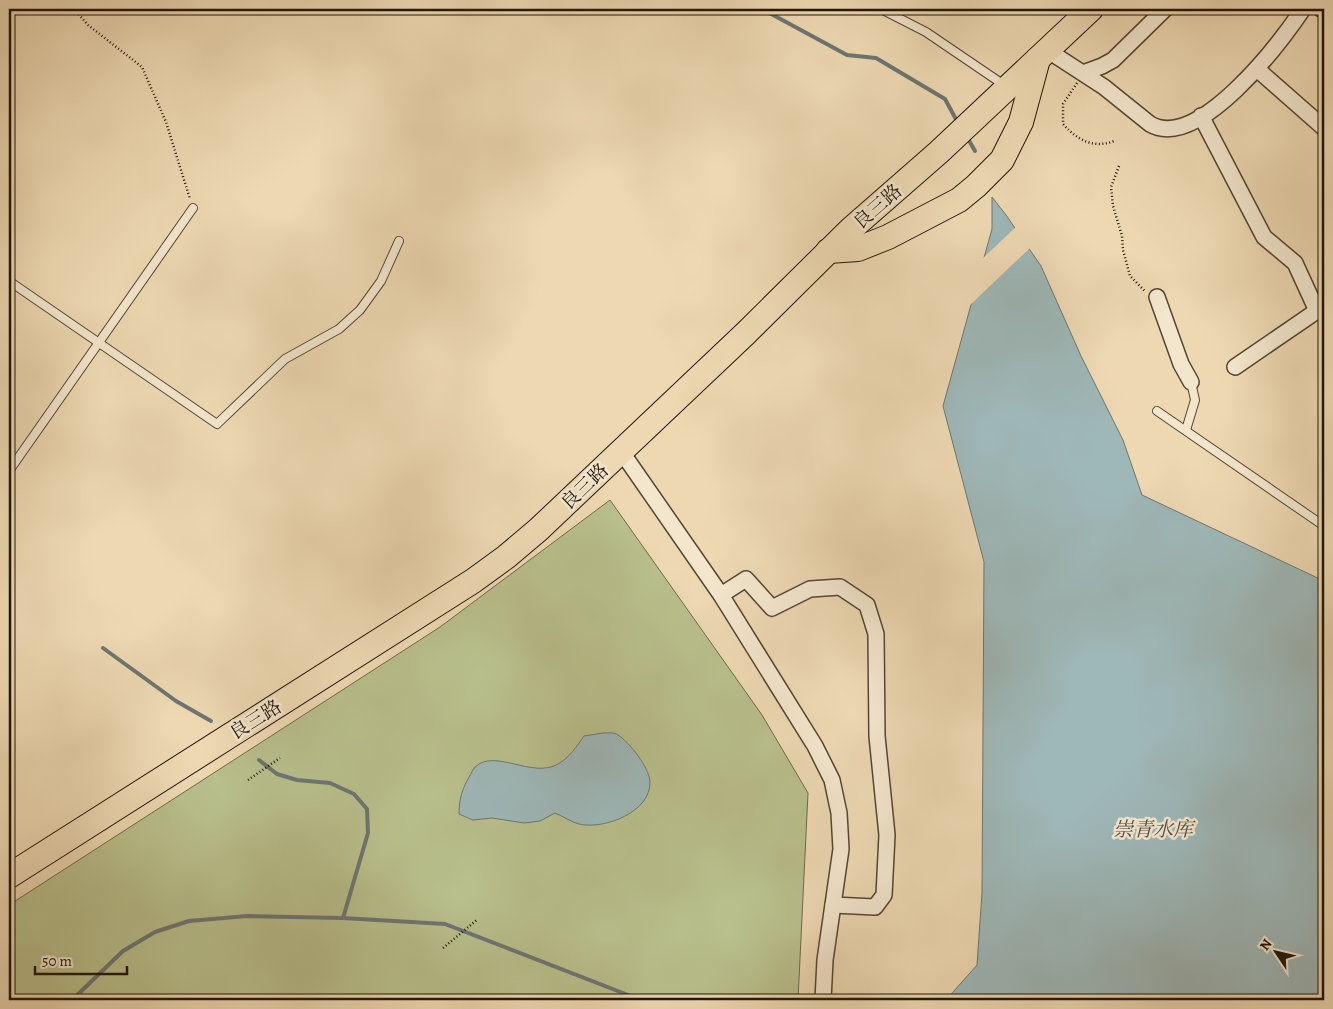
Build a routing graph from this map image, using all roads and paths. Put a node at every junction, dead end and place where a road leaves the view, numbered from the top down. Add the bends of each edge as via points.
1 (74, 9) edge
2 (881, 9) edge
3 (1091, 9) edge
4 (1165, 9) edge
5 (1303, 9) edge
6 (1042, 55) junction
7 (1257, 69) junction
8 (1082, 73) junction
9 (1007, 87) junction
10 (1201, 116) junction
11 (1324, 128) edge
12 (1114, 141) dead end
13 (1119, 166) dead end
14 (193, 208) joint
15 (400, 241) dead end
16 (828, 251) junction
17 (9, 281) edge
18 (1157, 297) joint
19 (1320, 308) edge
20 (99, 343) junction
21 (1235, 367) dead end
22 (1191, 382) joint
23 (1157, 411) dead end
24 (1186, 430) junction
25 (621, 451) junction
26 (9, 471) edge
27 (1324, 526) edge
28 (721, 595) junction
29 (280, 758) dead end
30 (248, 780) dead end
31 (9, 876) edge
32 (834, 905) junction
33 (478, 919) dead end
34 (443, 948) dead end
35 (823, 1000) edge

1 - 14 path via 88,25 142,67 166,122
2 - 9 lane via 926,32
3 - 6 main road, 良三路
4 - 8 street via 1113,60
5 - 7 street
6 - 8 street
6 - 9 main road, 良三路
6 - 16 main road via 1021,122 1002,160 976,186 959,200 888,237 858,249
7 - 10 street via 1227,98
7 - 11 street
8 - 10 street via 1156,128 1173,128
8 - 12 path via 1063,104 1063,124 1072,134 1088,142 1104,145
9 - 16 main road, 良三路
10 - 19 street via 1264,237 1295,263
13 - 18 path via 1111,188 1122,250 1130,276 1145,291
14 - 20 lane
15 - 20 lane via 381,281 360,310 339,329 285,359 217,424
16 - 25 main road, 良三路 via 746,334
17 - 20 lane
18 - 22 street via 1181,364
19 - 21 street
20 - 26 lane
22 - 24 lane via 1195,400
23 - 24 lane
24 - 27 lane
25 - 28 street
25 - 31 main road, 良三路 via 538,530 479,576
28 - 32 street via 815,746 832,780 839,813 841,849
28 - 32 street via 746,579 772,608 810,589 840,587 867,605 876,634 877,736 887,835 884,895 875,908
29 - 30 path
32 - 35 street via 824,960
33 - 34 path

